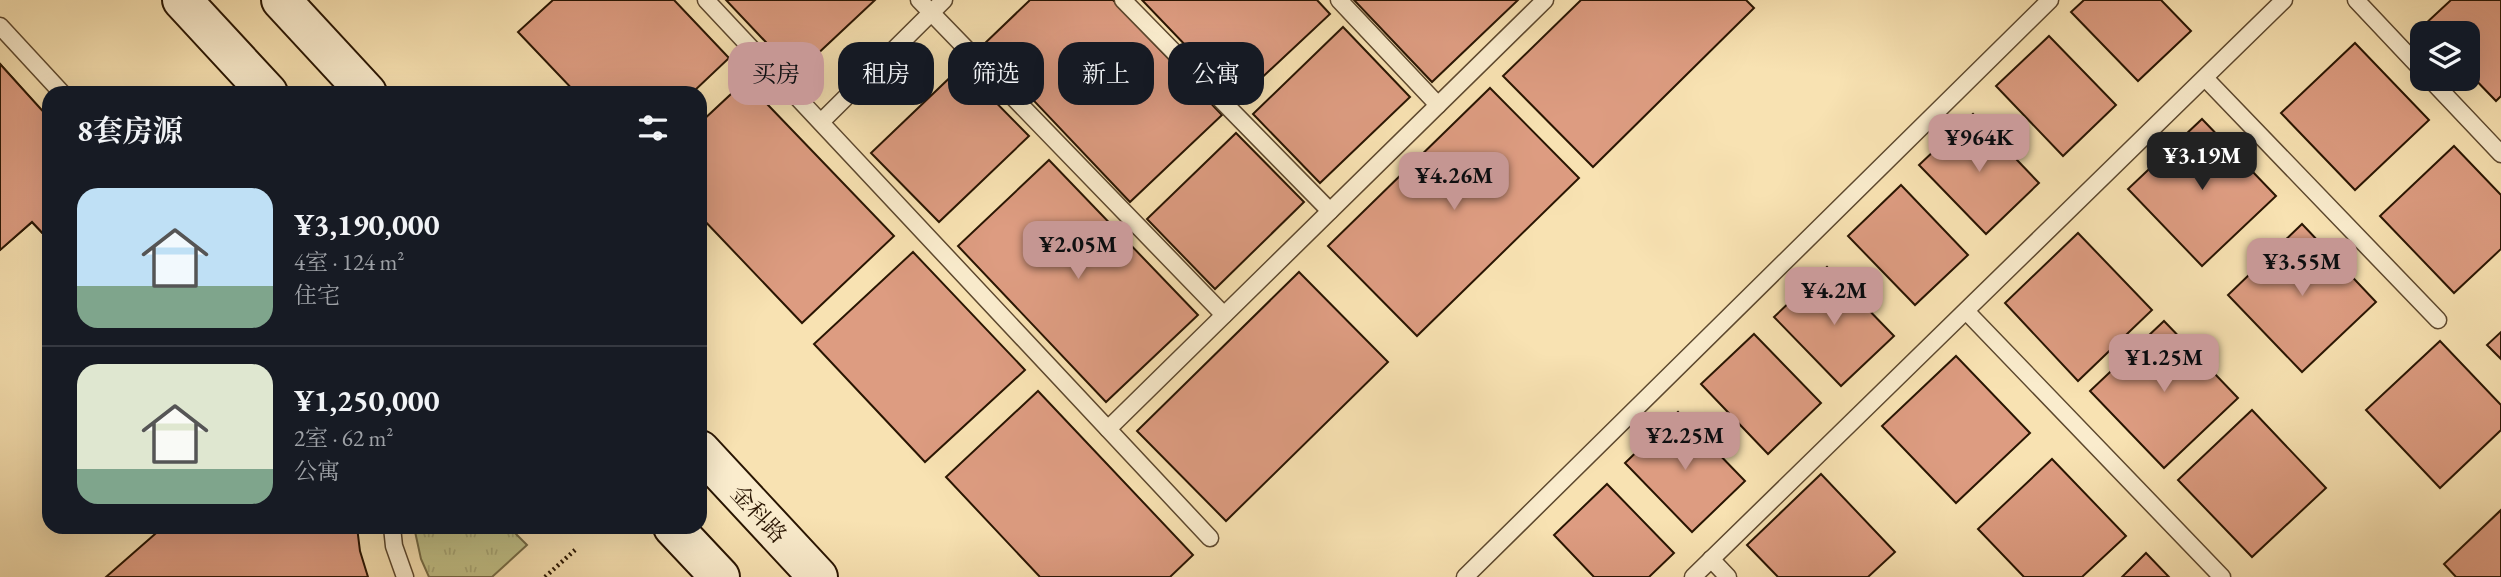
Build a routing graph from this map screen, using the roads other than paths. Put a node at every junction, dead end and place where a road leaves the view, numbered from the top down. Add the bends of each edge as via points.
1 (182, 0) edge
2 (281, 0) edge
3 (706, 0) edge
4 (919, 0) edge
5 (944, 0) edge
6 (1123, 0) edge
7 (1339, 0) edge
8 (1545, 0) edge
9 (2050, 0) edge
10 (2284, 0) edge
11 (2356, 0) edge
12 (931, 13) junction
13 (0, 26) edge
14 (2410, 57) edge
15 (2205, 78) junction
16 (56, 86) edge
17 (262, 86) edge
18 (361, 86) edge
19 (2441, 91) edge
20 (1438, 105) junction
21 (821, 122) junction
22 (2501, 154) edge
23 (1330, 211) junction
24 (1966, 311) junction
25 (1224, 316) junction
26 (2438, 320) dead end
27 (1108, 429) junction
28 (707, 462) edge
29 (393, 534) edge
30 (680, 534) edge
31 (1210, 538) dead end
32 (1711, 559) junction
33 (405, 577) edge
34 (720, 577) edge
35 (818, 577) edge
36 (1465, 577) edge
37 (1693, 577) edge
38 (1728, 577) edge
39 (2221, 577) edge

1 - 17 main road
2 - 18 main road
3 - 21 lane
4 - 12 lane
5 - 12 lane
6 - 23 lane
7 - 20 lane
8 - 20 lane
9 - 36 lane
10 - 15 lane
11 - 14 lane
12 - 21 lane
12 - 25 lane
13 - 16 lane
15 - 24 lane
15 - 26 lane
19 - 22 lane
20 - 23 lane
21 - 27 lane
23 - 25 lane
24 - 32 lane
24 - 39 lane
25 - 27 lane
27 - 31 lane
28 - 35 main road, 金科路
29 - 33 lane
30 - 34 main road
32 - 37 lane
32 - 38 lane

